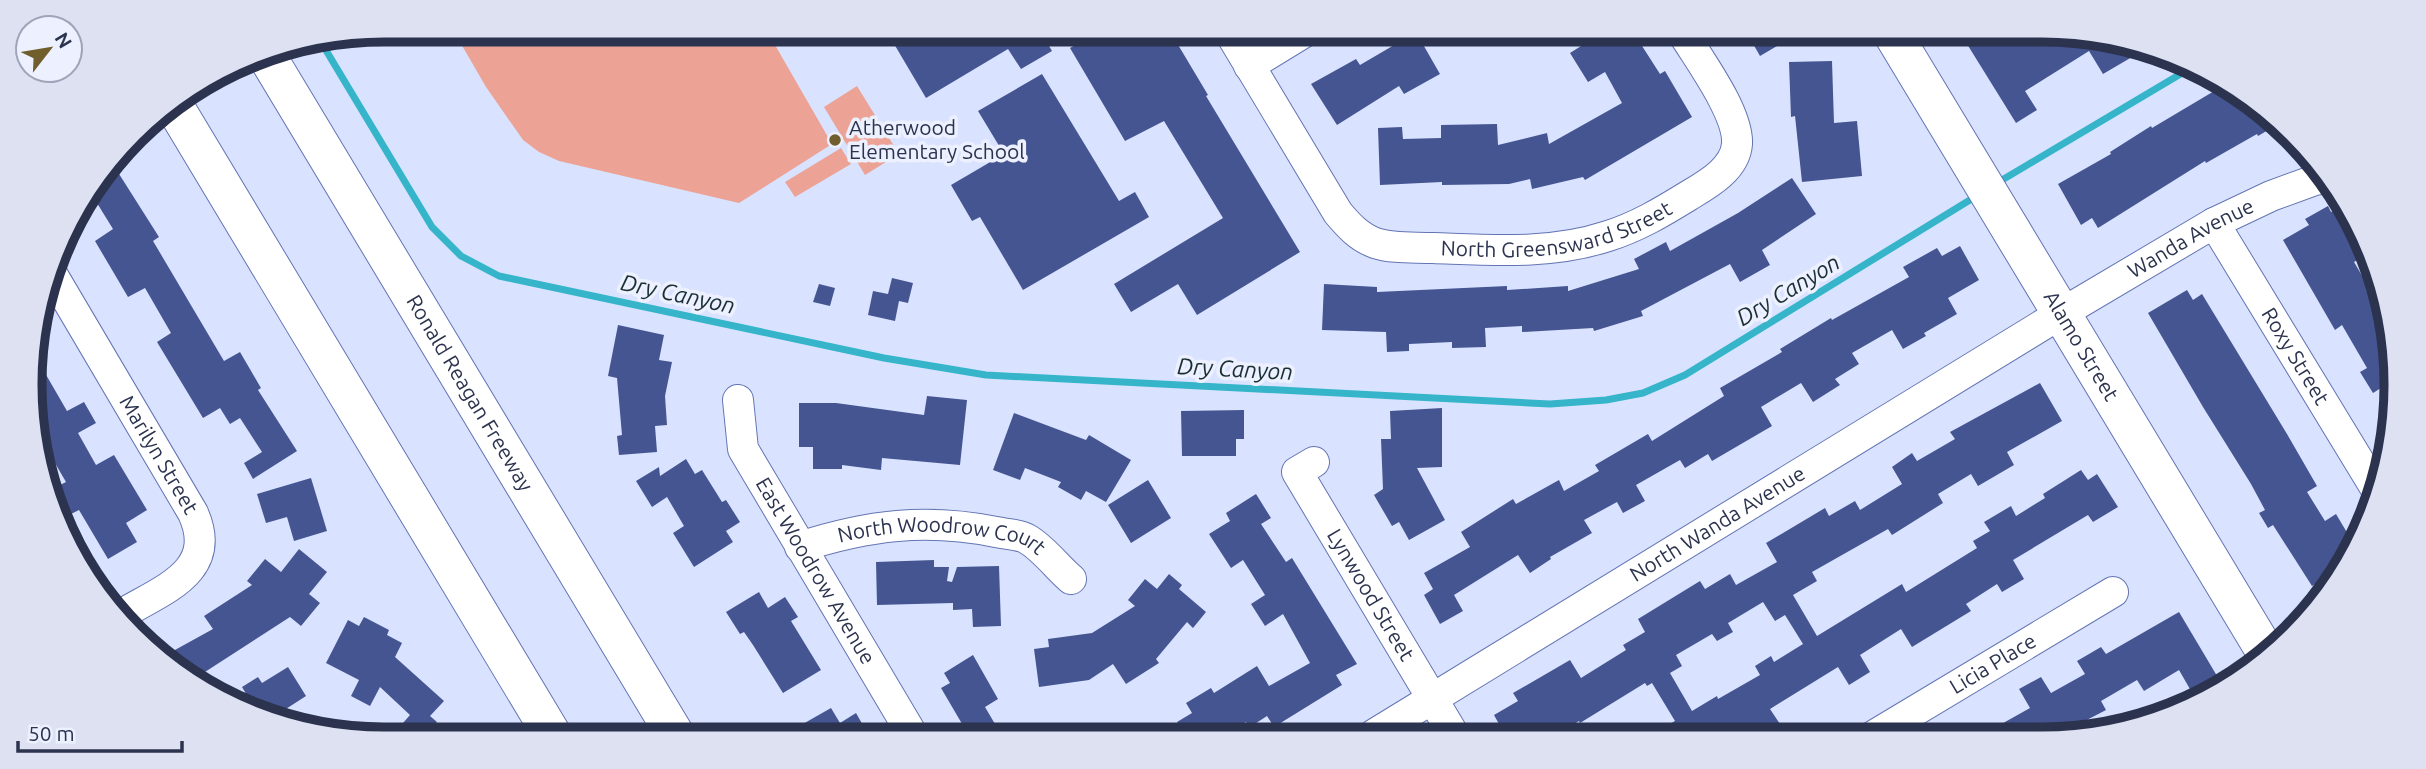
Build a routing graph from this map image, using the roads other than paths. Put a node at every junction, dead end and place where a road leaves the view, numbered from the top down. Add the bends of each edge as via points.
1 (1235, 42) edge
2 (1288, 42) edge
3 (1688, 42) edge
4 (1898, 42) edge
5 (270, 61) edge
6 (1249, 66) junction
7 (178, 112) edge
8 (2316, 180) edge
9 (2214, 223) junction
10 (57, 283) edge
11 (2062, 313) junction
12 (738, 400) dead end
13 (1314, 462) dead end
14 (2370, 480) edge
15 (800, 547) junction
16 (1071, 579) dead end
17 (2113, 592) dead end
18 (128, 611) edge
19 (2261, 647) edge
20 (1432, 698) junction
21 (547, 727) edge
22 (670, 727) edge
23 (908, 727) edge
24 (1386, 727) edge
25 (1449, 727) edge
26 (1888, 727) edge

1 - 6 street
2 - 6 street
3 - 6 street, North Greensward Street via 1731,113 1737,146 1731,162 1703,187 1648,220 1573,245 1517,251 1392,246 1366,239 1350,228
4 - 11 main road, Alamo Street
5 - 22 main road, Ronald Reagan Freeway
7 - 21 main road
8 - 9 street, Wanda Avenue
9 - 11 street, Wanda Avenue
9 - 14 street, Roxy Street
10 - 18 street, Marilyn Street via 201,529 195,565 181,579
11 - 19 main road, Alamo Street
11 - 20 street, North Wanda Avenue
12 - 15 street, East Woodrow Avenue via 743,449
13 - 20 street, Lynwood Street via 1297,472
15 - 16 street, North Woodrow Court via 879,526 965,526 1027,538
15 - 23 street, East Woodrow Avenue
17 - 26 street, Licia Place
20 - 24 street, North Wanda Avenue
20 - 25 street, Lynwood Street

